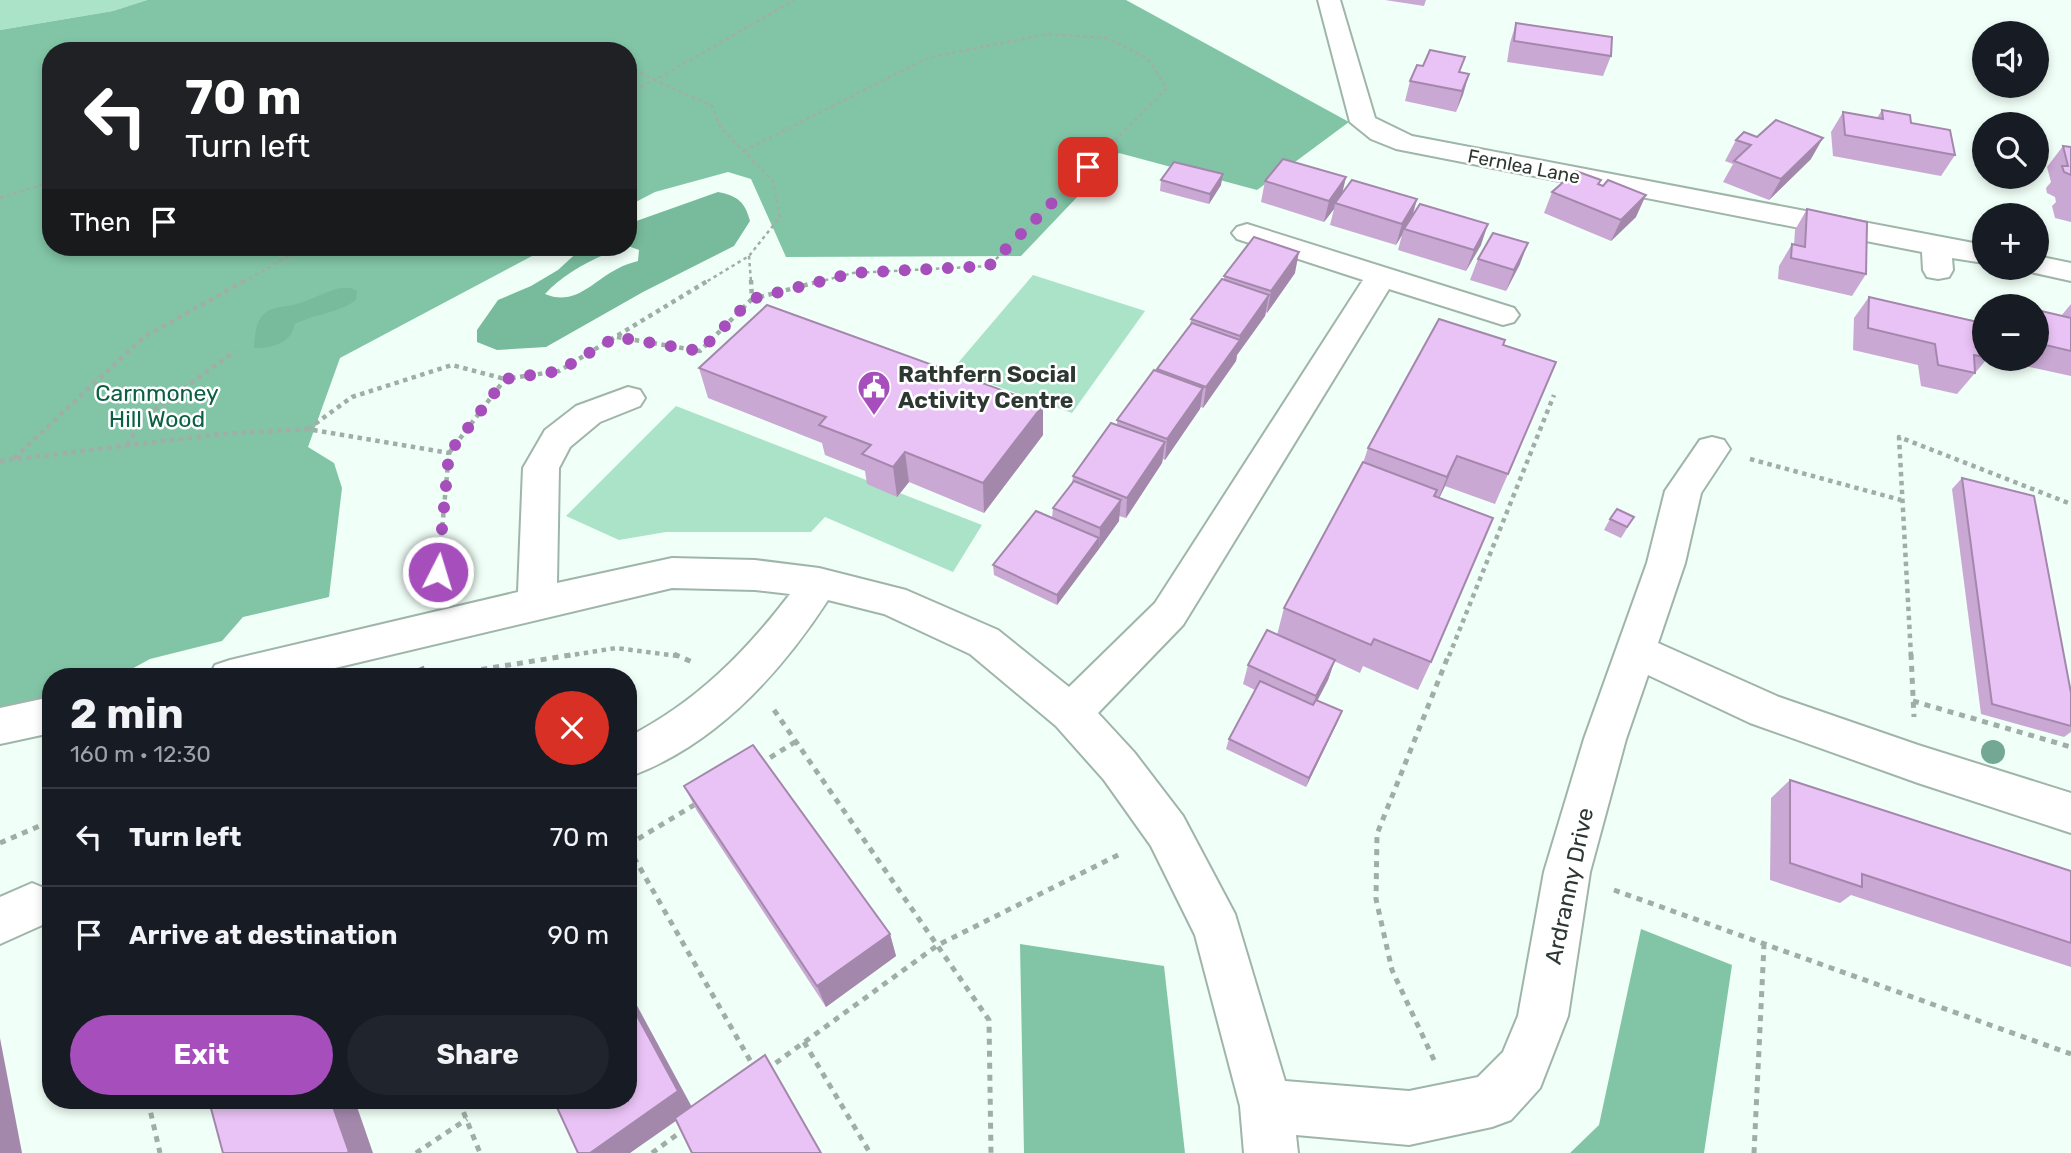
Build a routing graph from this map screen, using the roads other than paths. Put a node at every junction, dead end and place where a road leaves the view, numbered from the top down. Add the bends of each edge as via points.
1 (1329, 0) edge
2 (1247, 233) dead end
3 (1972, 255) edge
4 (2049, 267) edge
5 (2071, 272) edge
6 (1381, 276) junction
7 (1503, 314) dead end
8 (628, 398) dead end
9 (1712, 449) road end
10 (819, 583) junction
11 (537, 604) junction
12 (1635, 651) junction
13 (266, 668) edge
14 (1071, 712) junction
15 (42, 717) edge
16 (0, 726) edge
17 (637, 753) edge
18 (2071, 813) edge
19 (1266, 1106) junction
20 (1271, 1153) edge

1 - 3 street, Fernlea Lane via 1363,122 1380,133 1937,258
2 - 6 street
4 - 5 street
6 - 7 street
6 - 14 street via 1169,614
8 - 11 street via 588,414 557,439 541,468
9 - 12 street, Ardranny Drive via 1683,491 1666,564
10 - 11 street via 755,575 672,573
10 - 14 street via 892,601 984,642
10 - 17 street via 794,620 740,682 688,725
11 - 13 street
12 - 18 street via 1766,710
12 - 19 street, Ardranny Drive via 1567,872 1543,1016 1522,1070 1492,1101 1409,1118
14 - 19 street via 1167,831 1219,930
15 - 16 street
19 - 20 street

